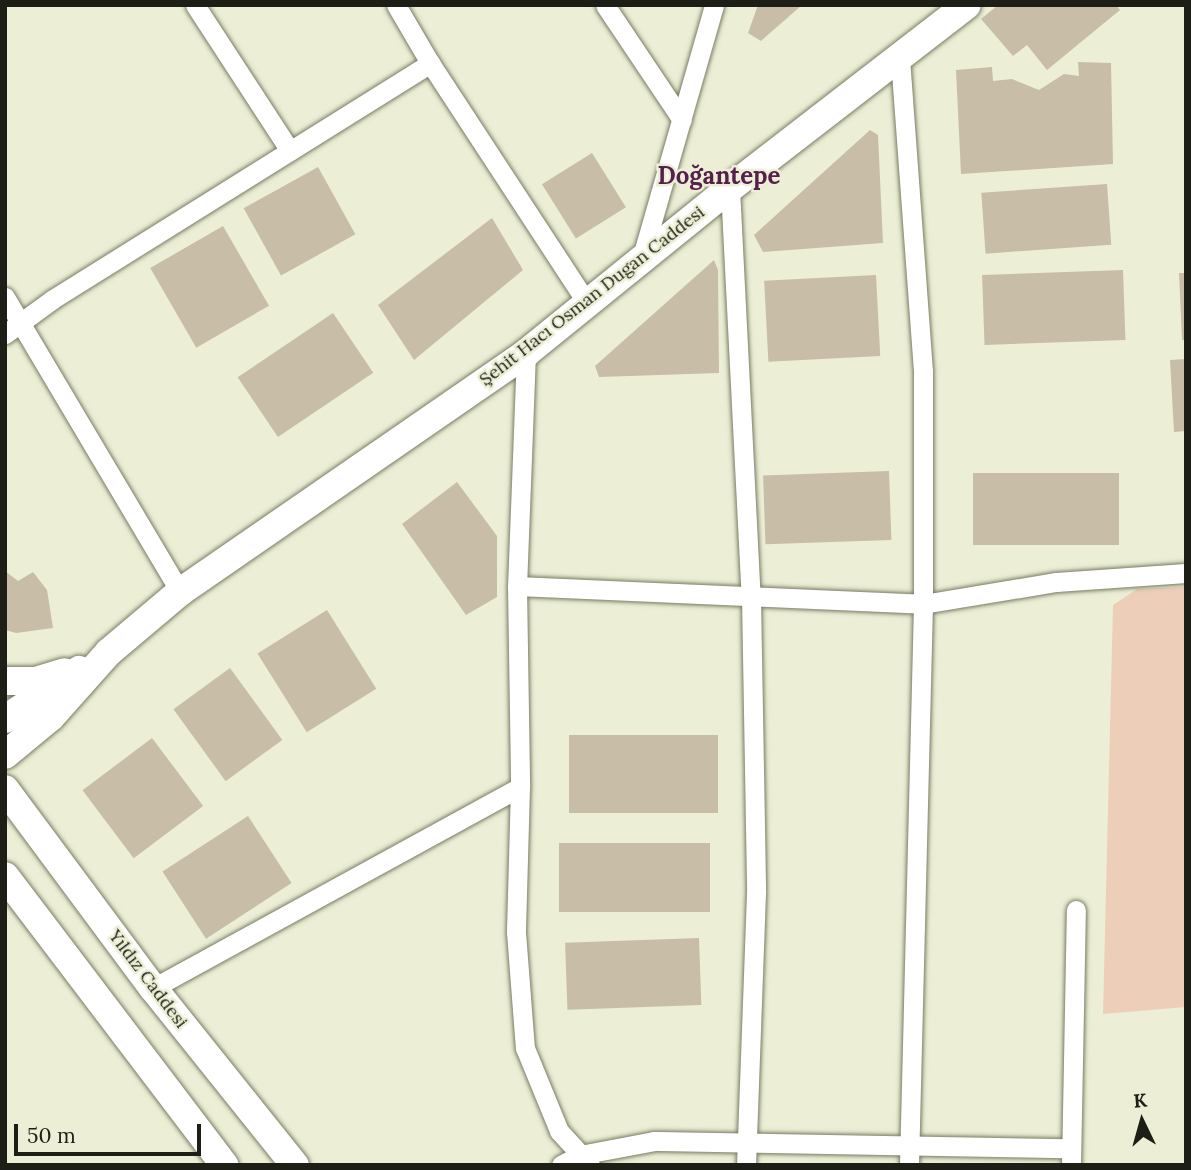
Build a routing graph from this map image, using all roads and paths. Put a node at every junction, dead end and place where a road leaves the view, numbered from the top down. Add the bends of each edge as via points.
1 (195, 5) edge
2 (605, 5) edge
3 (713, 5) edge
4 (967, 5) edge
5 (398, 6) edge
6 (900, 58) junction
7 (430, 63) junction
8 (682, 120) junction
9 (290, 151) junction
10 (730, 188) junction
11 (641, 262) junction
12 (5, 297) edge
13 (588, 304) junction
14 (13, 329) edge
15 (526, 352) junction
16 (1186, 573) edge
17 (517, 586) junction
18 (180, 592) junction
19 (751, 597) junction
20 (923, 604) junction
21 (109, 652) junction
22 (85, 666) junction
23 (5, 681) edge
24 (5, 719) edge
25 (5, 755) edge
26 (520, 787) junction
27 (5, 789) edge
28 (5, 876) edge
29 (1076, 910) dead end
30 (153, 988) junction
31 (747, 1143) junction
32 (909, 1155) edge
33 (1071, 1156) edge
34 (585, 1160) edge
35 (224, 1165) edge
36 (295, 1165) edge
37 (561, 1165) edge
38 (746, 1165) edge

1 - 9 street
2 - 8 street
3 - 8 street
4 - 6 main road, Şehit Hacı Osman Dugan Caddesi
5 - 7 street
6 - 10 main road, Şehit Hacı Osman Dugan Caddesi
6 - 20 street via 923,372
7 - 9 street
7 - 13 street
8 - 11 street
9 - 14 street
10 - 11 main road, Şehit Hacı Osman Dugan Caddesi
10 - 19 street
11 - 13 main road, Şehit Hacı Osman Dugan Caddesi
12 - 14 street
13 - 15 main road, Şehit Hacı Osman Dugan Caddesi
14 - 18 street
15 - 17 street
15 - 18 main road, Şehit Hacı Osman Dugan Caddesi
16 - 20 street via 1056,582
17 - 19 street
17 - 26 street
18 - 21 main road, Şehit Hacı Osman Dugan Caddesi
19 - 20 street
19 - 31 street via 757,893
20 - 32 street
21 - 22 main road
21 - 25 main road via 51,717
22 - 23 main road via 36,681
22 - 24 main road
26 - 30 street
26 - 34 street via 516,925 525,1048 559,1132
27 - 30 main road, Yıldız Caddesi
28 - 35 main road
29 - 33 street
30 - 36 main road, Yıldız Caddesi
31 - 32 street
31 - 34 street via 654,1141
31 - 38 street
32 - 33 street
34 - 37 street

